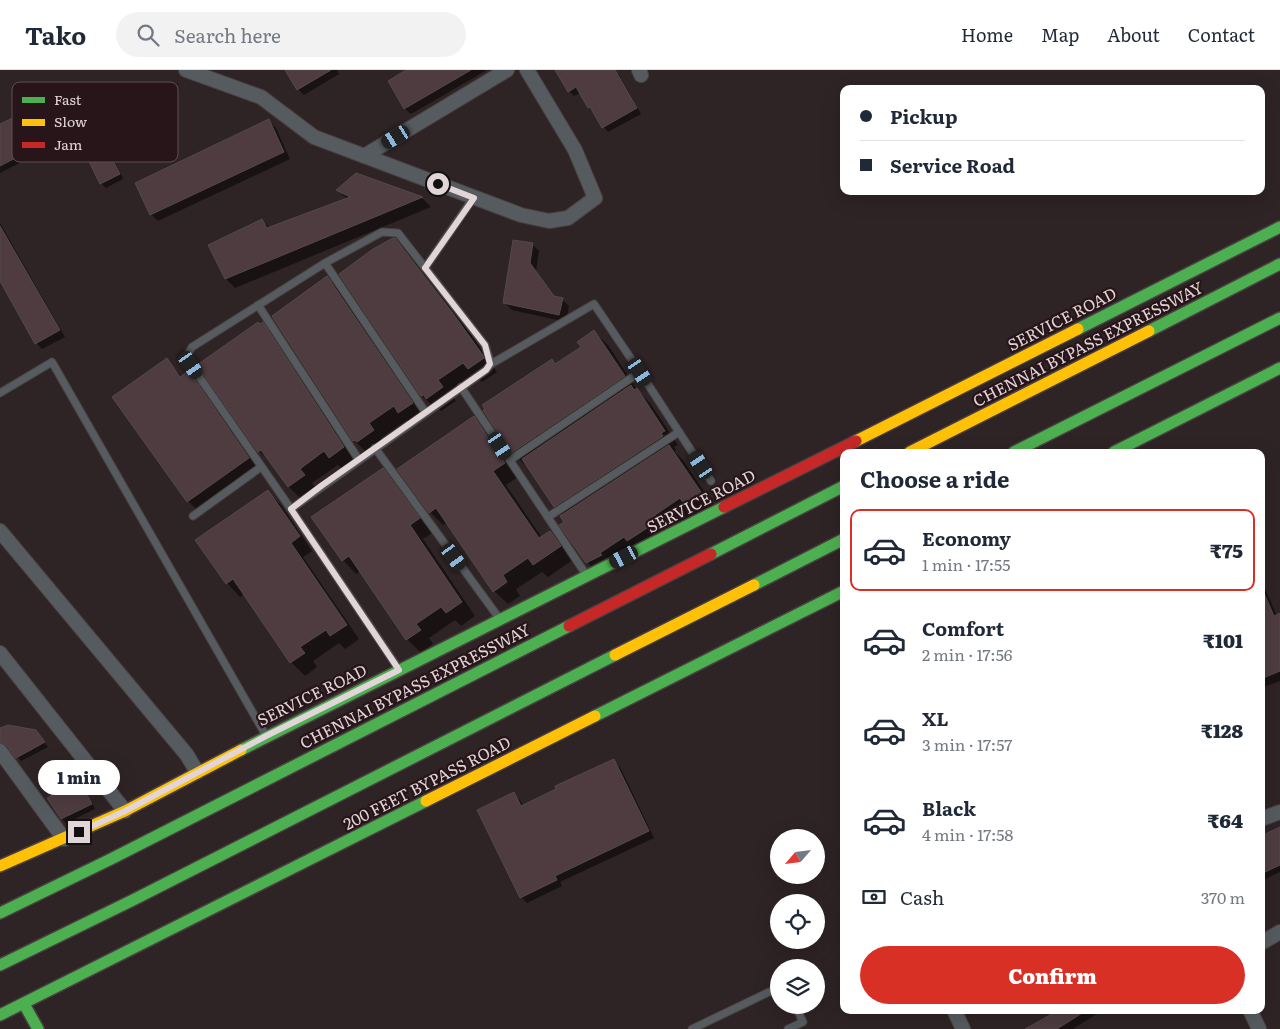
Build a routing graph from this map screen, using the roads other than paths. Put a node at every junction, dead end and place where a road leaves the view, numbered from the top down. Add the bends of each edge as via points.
1 (186, 70) edge
2 (507, 70) edge
3 (527, 70) edge
4 (364, 156) junction
5 (474, 198) junction
6 (1280, 227) edge
7 (325, 263) junction
8 (1280, 264) edge
9 (425, 268) junction
10 (258, 306) junction
11 (1280, 318) edge
12 (490, 364) junction
13 (1280, 368) edge
14 (640, 372) junction
15 (461, 387) junction
16 (0, 393) edge
17 (426, 412) junction
18 (679, 432) junction
19 (375, 448) junction
20 (916, 449) edge
21 (1020, 449) edge
22 (1120, 449) edge
23 (359, 460) junction
24 (510, 460) junction
25 (262, 467) junction
26 (712, 481) dead end
27 (840, 488) edge
28 (291, 509) junction
29 (193, 516) dead end
30 (548, 517) junction
31 (0, 531) edge
32 (840, 541) edge
33 (583, 570) dead end
34 (840, 593) edge
35 (500, 620) junction
36 (0, 653) edge
37 (399, 670) junction
38 (266, 736) junction
39 (0, 751) edge
40 (197, 772) junction
41 (125, 811) junction
42 (1280, 812) edge
43 (1265, 818) edge
44 (64, 840) junction
45 (0, 866) edge
46 (0, 913) edge
47 (1280, 932) edge
48 (1265, 941) edge
49 (0, 965) edge
50 (770, 992) edge
51 (24, 1004) junction
52 (956, 1014) edge
53 (1252, 1014) edge
54 (0, 1015) edge
55 (804, 1025) edge
56 (38, 1029) edge
57 (692, 1029) edge
58 (788, 1029) edge
59 (963, 1029) edge
60 (1259, 1029) edge

1 - 4 street via 261,97 314,137
2 - 4 street
3 - 5 street via 575,150 595,198 568,218 549,221 520,215
4 - 5 street
5 - 9 lane
6 - 35 main road, SERVICE ROAD
7 - 9 lane via 382,232 390,232 398,233
7 - 10 lane
7 - 17 lane
8 - 20 main road, CHENNAI BYPASS EXPRESSWAY
9 - 12 lane via 485,345
10 - 23 lane
10 - 25 lane via 192,347 186,357
11 - 21 main road
12 - 14 lane via 594,304
12 - 15 lane
13 - 22 main road
14 - 18 lane
14 - 24 lane
15 - 17 lane
15 - 24 lane
16 - 38 lane via 52,362
17 - 19 lane
18 - 26 lane
18 - 30 lane
19 - 23 lane
19 - 35 lane
23 - 28 lane
24 - 30 lane
25 - 28 lane
25 - 29 lane
27 - 46 main road, CHENNAI BYPASS EXPRESSWAY
28 - 37 lane
30 - 33 lane
31 - 40 street via 187,755
32 - 49 main road
34 - 51 main road, 200 FEET BYPASS ROAD
35 - 37 main road, SERVICE ROAD
36 - 41 street
37 - 38 main road, SERVICE ROAD
38 - 40 main road, SERVICE ROAD
39 - 44 street
40 - 41 main road, SERVICE ROAD
41 - 44 main road, SERVICE ROAD
42 - 43 street
44 - 45 main road, SERVICE ROAD
47 - 48 street
50 - 57 lane
51 - 54 main road, 200 FEET BYPASS ROAD
51 - 56 main road
52 - 59 street
53 - 60 street
55 - 58 lane

